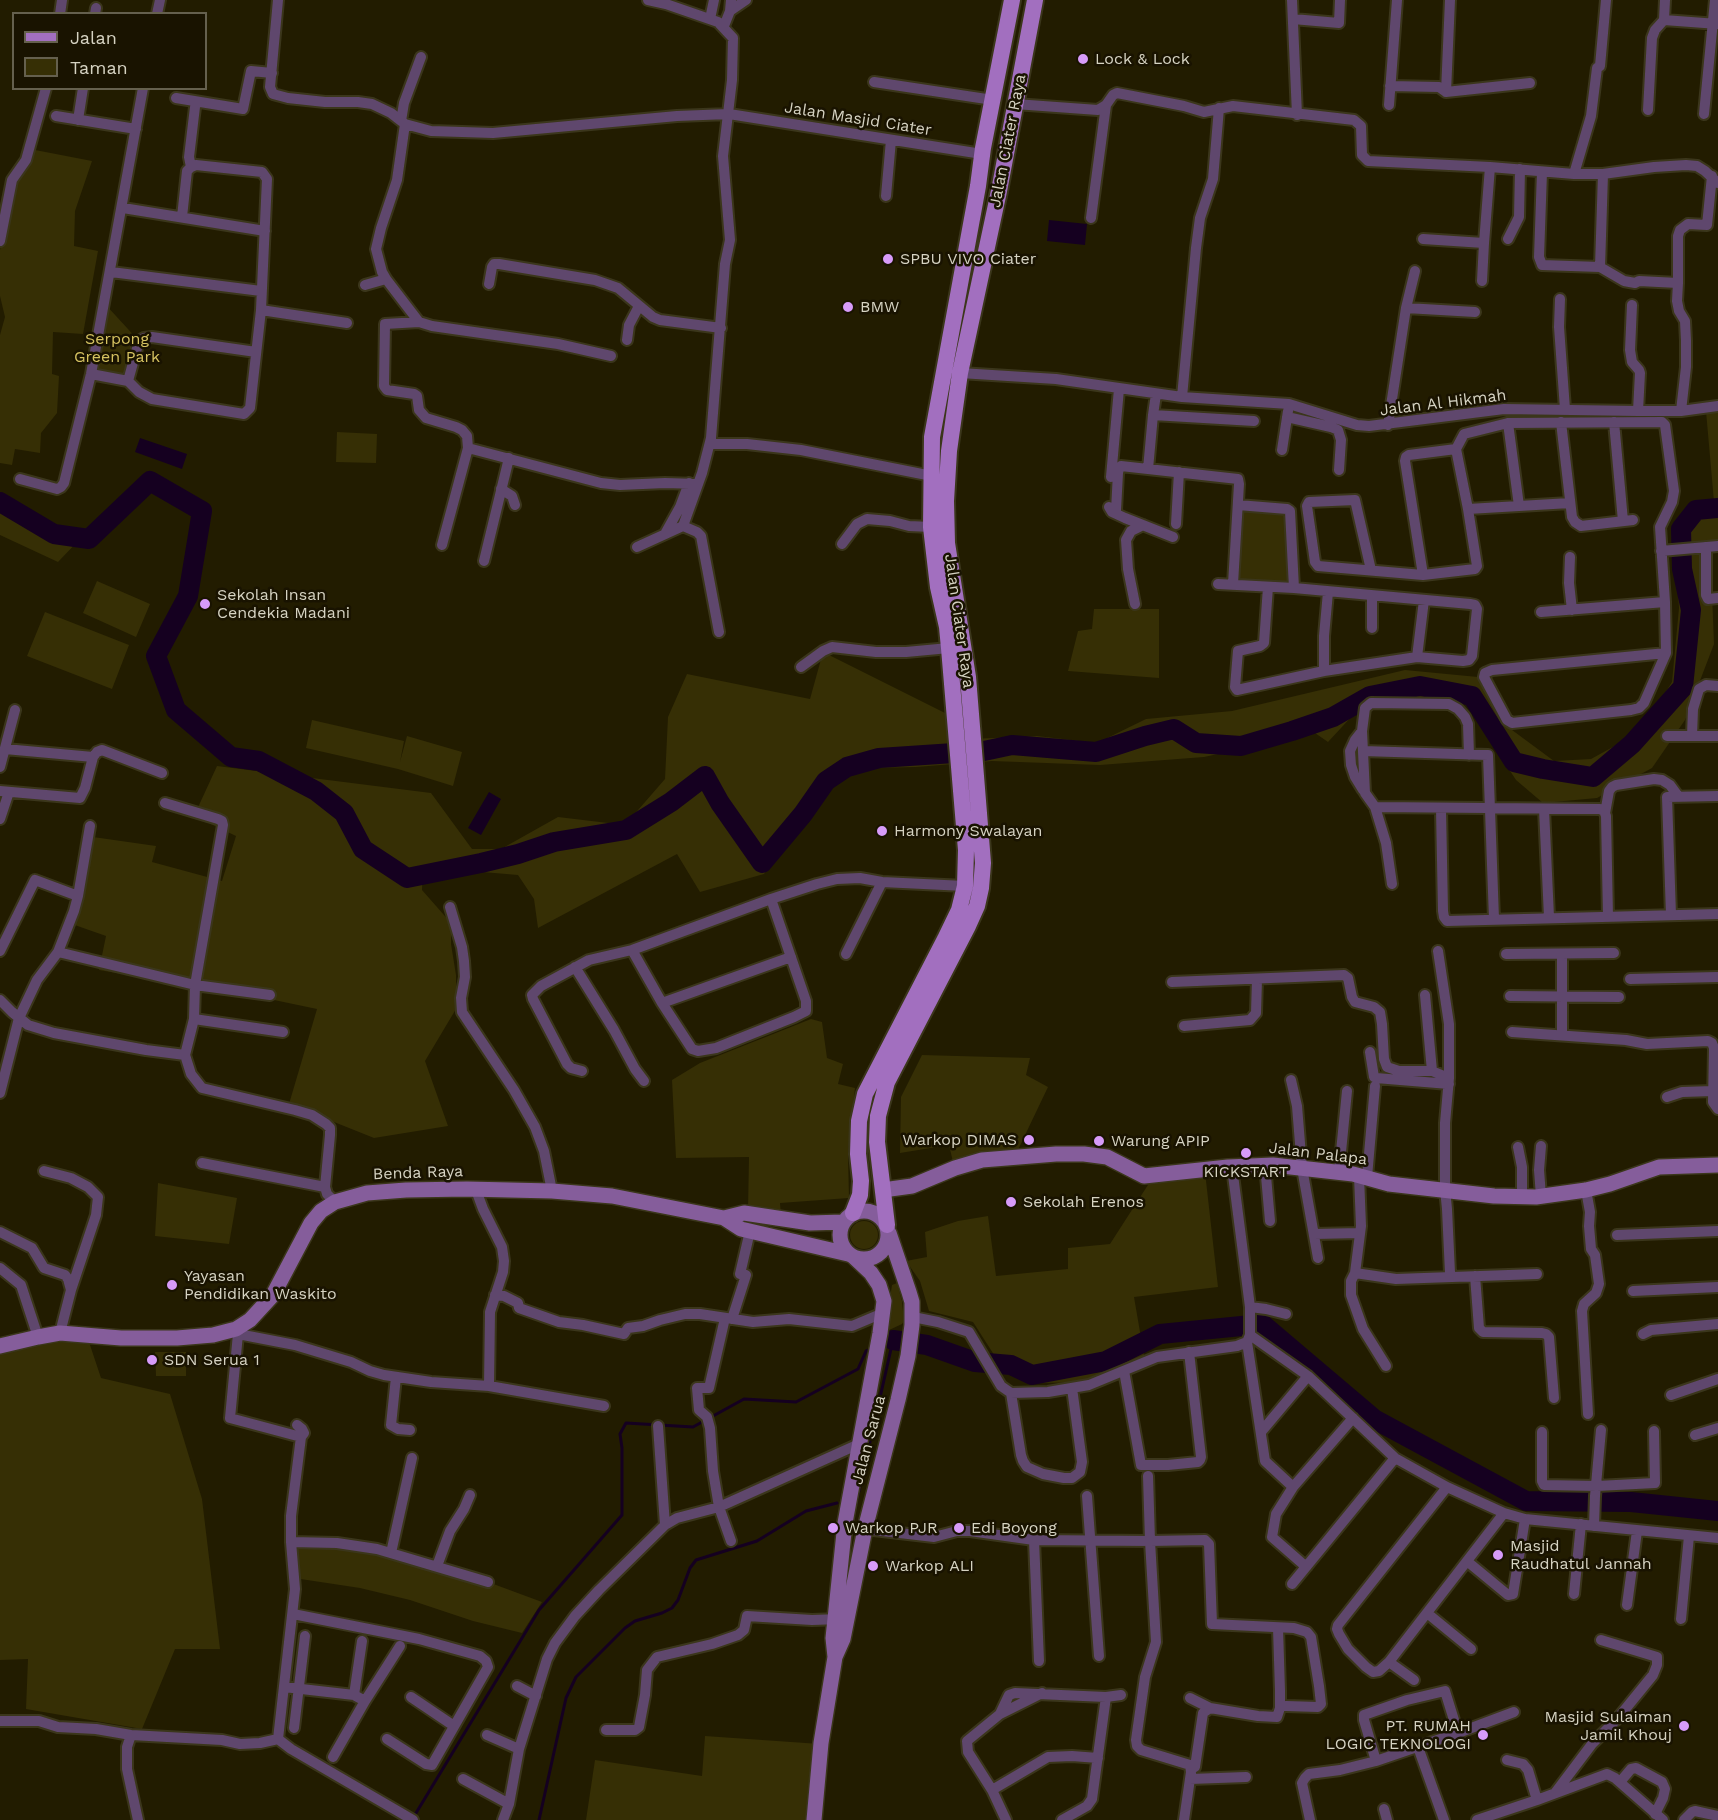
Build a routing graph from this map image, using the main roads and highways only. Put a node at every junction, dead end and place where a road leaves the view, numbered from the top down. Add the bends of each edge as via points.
1 (1012, 0) edge
2 (1035, 0) edge
3 (978, 186) junction
4 (999, 191) junction
5 (965, 734) junction
6 (967, 771) junction
7 (883, 1190) junction
8 (860, 1195) junction
9 (848, 1218) road end
10 (888, 1229) road end

1 - 3 main road, Jalan Ciater Raya
2 - 4 main road, Jalan Ciater Raya
3 - 4 main road
3 - 5 main road, Jalan Ciater Raya via 932,437 931,527
4 - 5 main road, Jalan Ciater Raya via 960,374 949,451 947,543 966,654
5 - 6 main road, Jalan Ciater Raya
6 - 7 main road, Jalan Ciater Raya via 983,863 979,897 968,926 887,1082 878,1116 877,1142
6 - 8 main road, Jalan Ciater Raya via 965,886 959,910 865,1094 858,1154
7 - 8 main road
7 - 10 main road, Jalan Ciater Raya
8 - 9 main road, Jalan Ciater Raya

